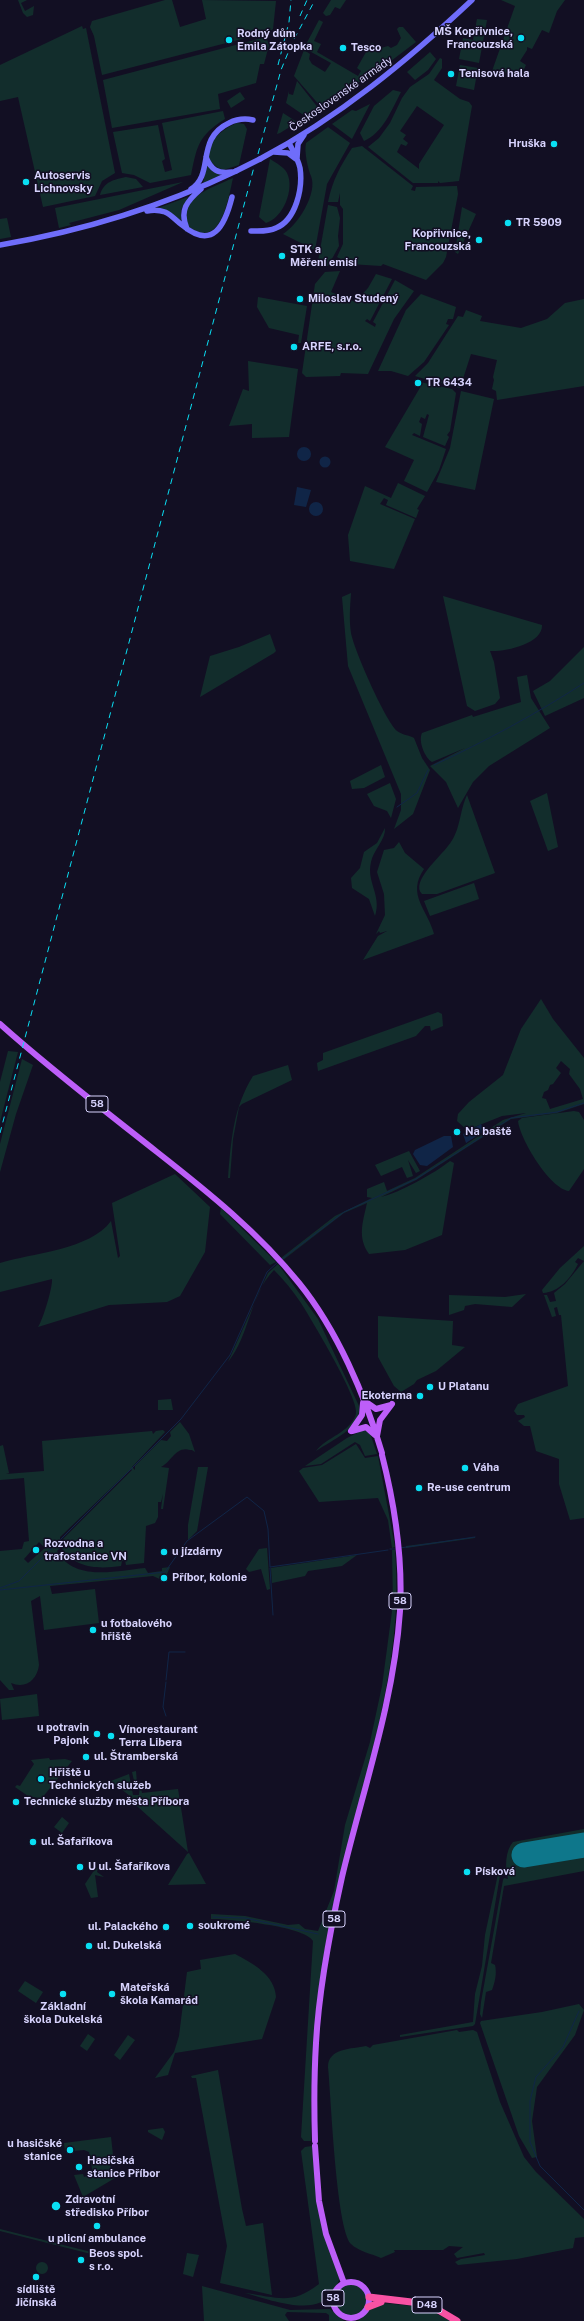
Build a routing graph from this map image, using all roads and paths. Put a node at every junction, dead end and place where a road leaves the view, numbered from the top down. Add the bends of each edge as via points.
1 (472, 0) edge
2 (253, 120) dead end
3 (309, 130) junction
4 (289, 143) junction
5 (272, 152) junction
6 (206, 157) junction
7 (297, 160) junction
8 (236, 172) junction
9 (205, 186) junction
10 (181, 196) junction
11 (232, 196) dead end
12 (134, 212) junction
13 (187, 229) junction
14 (251, 231) dead end
15 (0, 245) edge
16 (0, 1024) edge
17 (364, 1399) junction
18 (377, 1437) junction
19 (344, 2283) junction
20 (369, 2297) junction
21 (368, 2307) junction
22 (351, 2320) edge
23 (453, 2321) edge
24 (457, 2321) edge

1 - 3 main road, Československé armády via 388,75
2 - 6 main road via 240,119 221,128 210,141
3 - 4 main road, Československé armády
3 - 7 main road via 298,144
4 - 5 main road, Československé armády
4 - 7 main road
5 - 7 main road via 288,153
5 - 8 main road, Československé armády, bridge
6 - 8 main road via 216,171
6 - 10 main road via 201,181
7 - 14 main road via 300,186 290,215 274,229
8 - 9 main road, Československé armády
9 - 10 main road
9 - 13 main road via 185,205 183,218
10 - 12 main road
11 - 13 main road via 226,217 217,231 202,236
12 - 13 main road via 164,211
12 - 15 main road via 54,234
16 - 17 main road, 58 via 211,1195 273,1253 300,1284 320,1315 344,1356
17 - 18 main road, 58
17 - 18 main road via 363,1414 351,1432 366,1427
17 - 18 main road via 376,1409 392,1404 380,1420
18 - 19 main road, 58 via 398,1541 398,1631 385,1710 343,1876 325,1964 316,2042 315,2144 319,2201
19 - 20 main road, 58 via 361,2285
19 - 22 main road, 58 via 334,2293 333,2304 338,2313
20 - 21 main road
20 - 24 highway, D48 via 420,2303 435,2308
21 - 22 main road, 58 via 361,2315
21 - 23 highway, D48 via 379,2302 411,2303 434,2310

